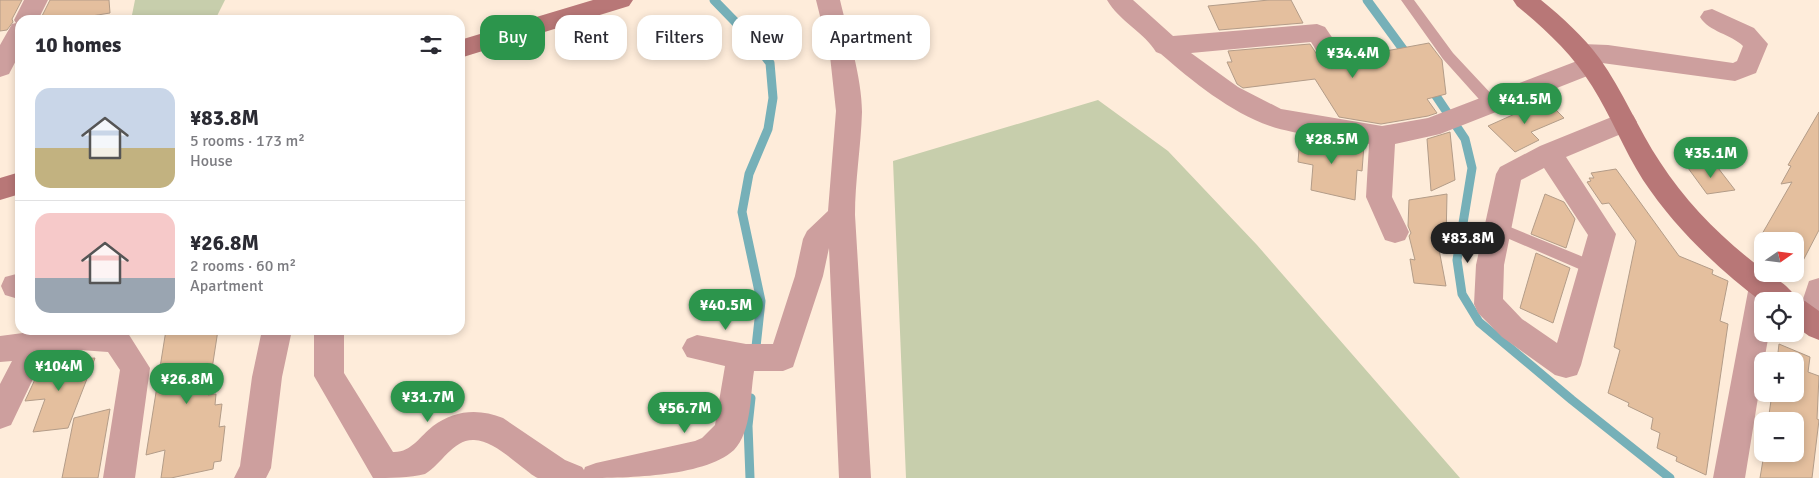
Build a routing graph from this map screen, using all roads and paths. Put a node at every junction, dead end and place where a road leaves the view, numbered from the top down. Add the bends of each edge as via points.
1 (36, 0) edge
2 (620, 0) edge
3 (828, 0) edge
4 (1119, 0) edge
5 (1407, 0) edge
6 (1525, 0) edge
7 (28, 15) edge
8 (1712, 17) dead end
9 (15, 40) edge
10 (1165, 46) junction
11 (465, 47) edge
12 (1334, 58) dead end
13 (1587, 59) junction
14 (0, 68) edge
15 (1480, 107) junction
16 (1624, 122) junction
17 (1382, 136) junction
18 (1548, 153) junction
19 (15, 184) edge
20 (0, 189) edge
21 (841, 215) junction
22 (1498, 228) junction
23 (1395, 232) dead end
24 (1593, 268) junction
25 (1819, 290) edge
26 (1771, 292) edge
27 (1808, 319) edge
28 (276, 335) edge
29 (329, 335) edge
30 (1762, 342) edge
31 (21, 343) edge
32 (697, 348) dead end
33 (743, 357) junction
34 (0, 415) edge
35 (119, 478) edge
36 (250, 478) edge
37 (571, 478) edge
38 (596, 478) edge
39 (855, 478) edge
40 (1729, 478) edge

1 - 7 street
2 - 11 street
3 - 21 street via 842,56 849,112
4 - 10 street
5 - 15 lane
6 - 13 street via 1553,23
8 - 13 street via 1746,34 1756,44 1747,67 1735,72 1608,54
9 - 14 street
10 - 12 street via 1317,33
10 - 17 street via 1229,94 1276,118
13 - 15 street
13 - 16 street
15 - 17 street via 1431,127
16 - 18 street
16 - 26 street via 1652,171 1681,209 1716,246
17 - 23 street via 1379,197
18 - 22 street via 1509,174
18 - 24 street via 1602,234
19 - 20 street
21 - 33 street via 817,239 783,358
21 - 39 street
22 - 24 lane
22 - 24 street via 1490,265 1488,304 1512,328 1566,365
25 - 27 street
28 - 36 street via 255,468
29 - 37 street via 329,376 384,467 396,472 420,466 450,433 458,428 481,425 492,428 554,471
30 - 40 street
31 - 34 street
31 - 35 street via 80,337 116,339 135,368
32 - 33 street
33 - 38 street via 730,430 723,440 697,455

